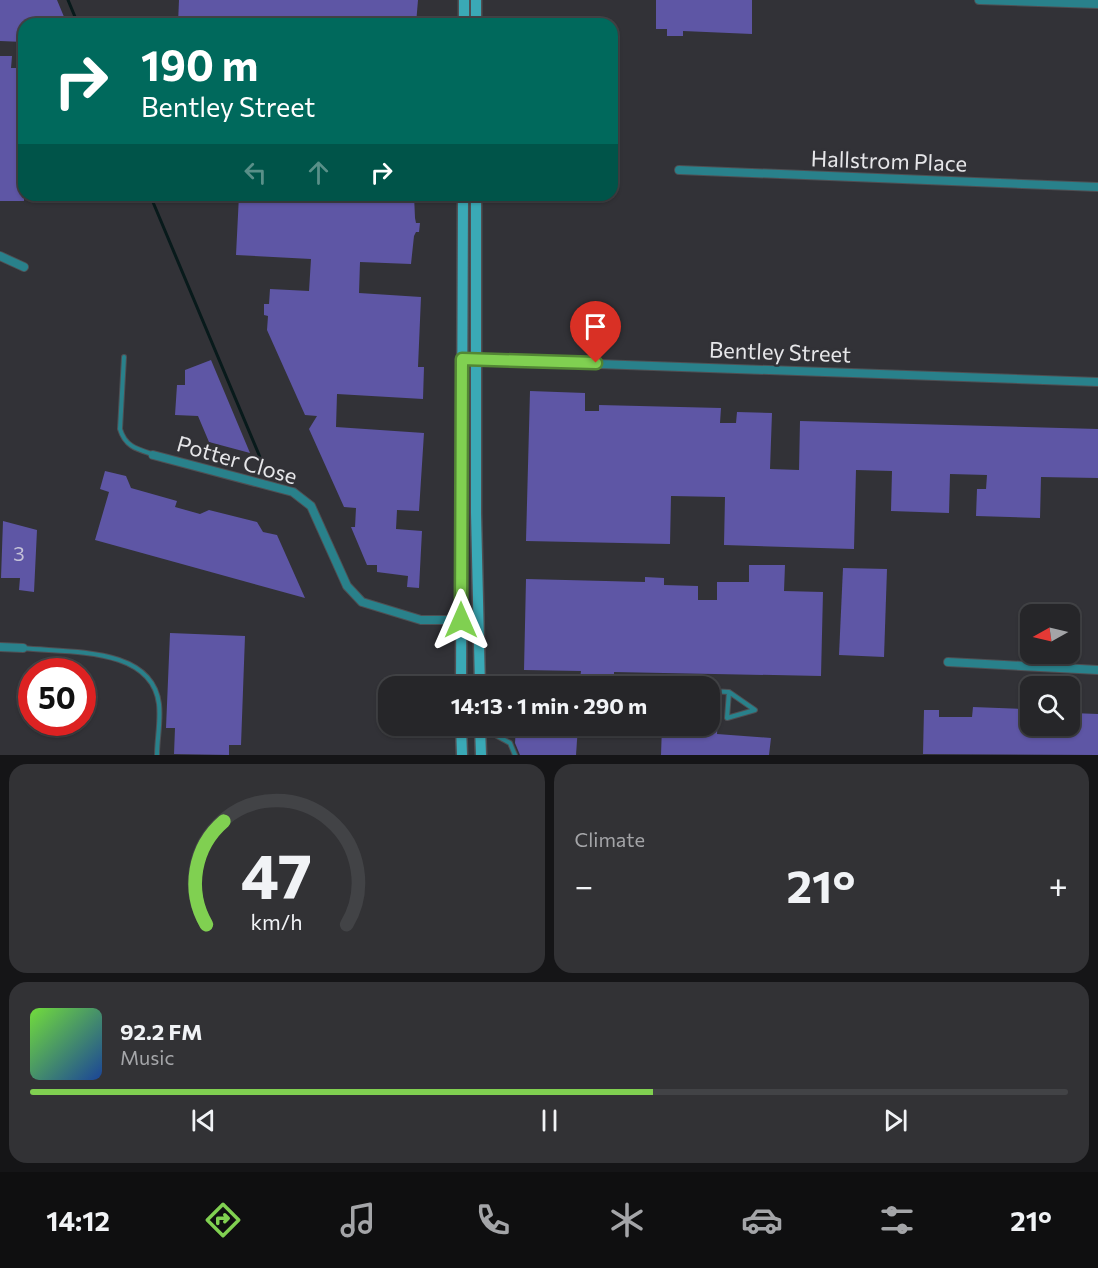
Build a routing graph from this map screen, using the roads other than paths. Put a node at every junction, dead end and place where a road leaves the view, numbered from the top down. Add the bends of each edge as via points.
1 (464, 0) edge
2 (476, 0) edge
3 (979, 0) edge
4 (1098, 4) edge
5 (464, 18) edge
6 (476, 18) edge
7 (679, 170) dead end
8 (1098, 187) edge
9 (463, 201) edge
10 (476, 201) edge
11 (0, 256) edge
12 (24, 267) dead end
13 (124, 357) dead end
14 (462, 359) junction
15 (476, 359) junction
16 (1098, 382) edge
17 (153, 455) joint
18 (461, 620) junction
19 (0, 647) edge
20 (23, 648) joint
21 (948, 662) dead end
22 (1098, 670) edge
23 (461, 676) edge
24 (480, 676) edge
25 (720, 692) edge
26 (729, 692) junction
27 (461, 736) edge
28 (480, 736) edge
29 (498, 736) edge
30 (157, 755) edge
31 (462, 755) edge
32 (481, 755) edge
33 (515, 755) edge

1 - 5 main road
2 - 6 main road
3 - 4 street
7 - 8 street, Hallstrom Place
9 - 14 main road
10 - 15 main road
11 - 12 street
13 - 17 lane via 120,429 123,440
14 - 15 street, Bentley Street
14 - 18 main road
15 - 16 street, Bentley Street
15 - 24 main road
17 - 18 street, Potter Close via 293,492 311,506 347,586 362,602 421,620
18 - 23 main road
19 - 20 street
20 - 30 lane via 117,658 142,670 151,681 159,705
21 - 22 street
25 - 26 lane
26 - 26 lane via 727,718 755,710 746,704
27 - 31 main road
28 - 32 main road
29 - 33 lane via 510,743

